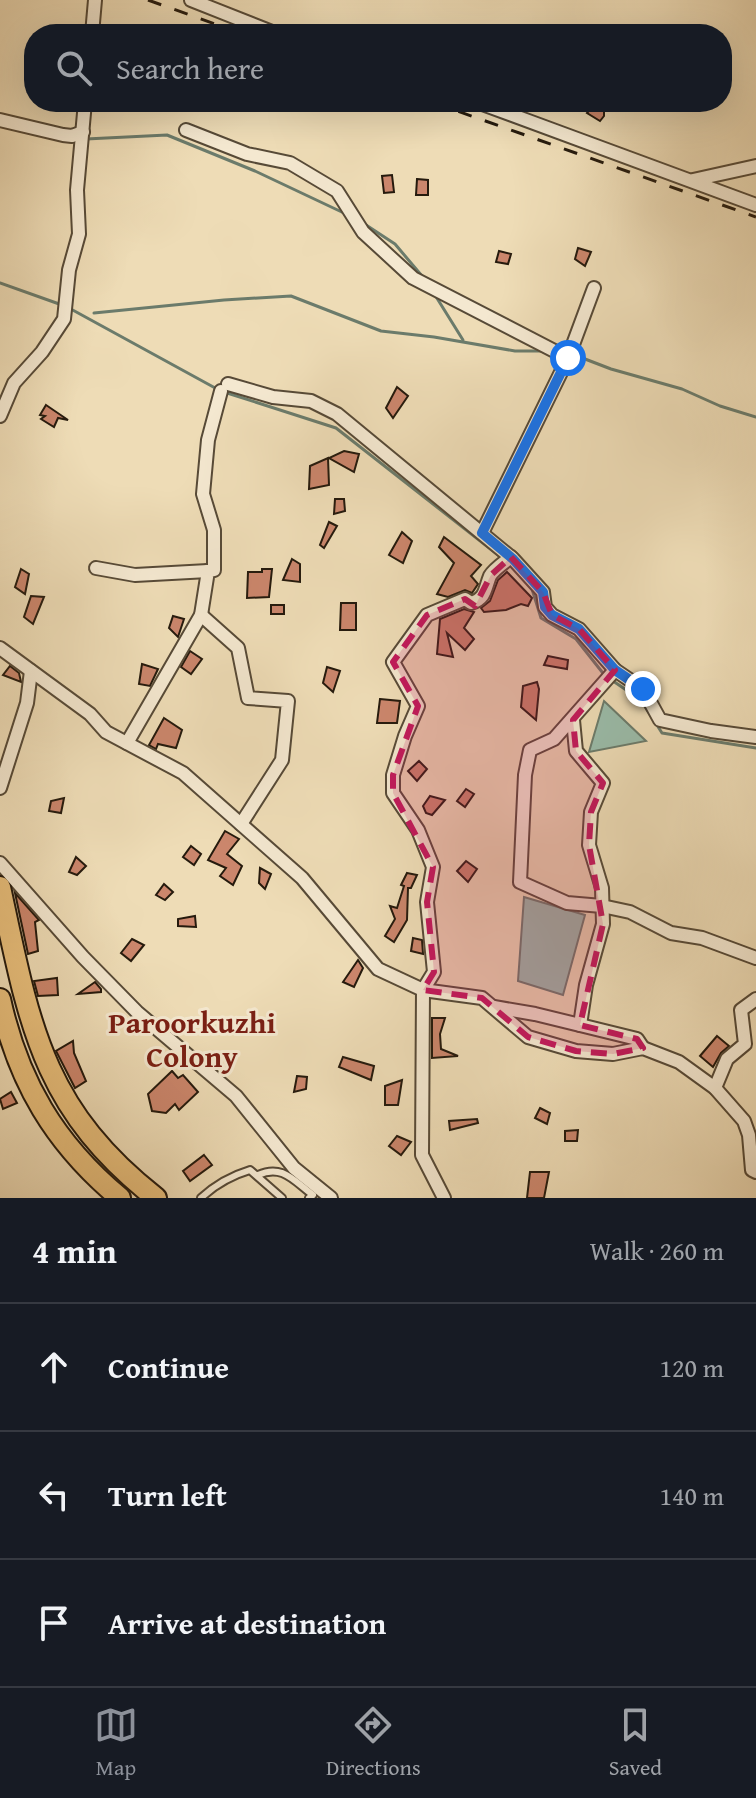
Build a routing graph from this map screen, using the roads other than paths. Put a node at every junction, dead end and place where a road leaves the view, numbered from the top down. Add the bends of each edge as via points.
1 (95, 0) edge
2 (191, 0) edge
3 (93, 24) edge
4 (252, 24) edge
5 (84, 112) edge
6 (504, 112) edge
7 (0, 120) edge
8 (186, 130) dead end
9 (83, 132) junction
10 (756, 166) edge
11 (690, 180) junction
12 (756, 205) edge
13 (594, 288) dead end
14 (568, 358) junction
15 (0, 416) edge
16 (482, 533) junction
17 (511, 557) junction
18 (96, 568) dead end
19 (208, 571) junction
20 (201, 615) junction
21 (0, 648) edge
22 (615, 670) junction
23 (31, 671) junction
24 (573, 720) junction
25 (756, 737) edge
26 (127, 743) junction
27 (0, 788) edge
28 (241, 824) junction
29 (0, 863) edge
30 (0, 887) edge
31 (602, 906) junction
32 (756, 958) edge
33 (423, 990) junction
34 (0, 999) edge
35 (756, 999) edge
36 (493, 1007) junction
37 (580, 1025) junction
38 (643, 1048) junction
39 (715, 1088) junction
40 (750, 1124) edge
41 (756, 1172) edge
42 (258, 1175) junction
43 (120, 1198) edge
44 (156, 1198) edge
45 (201, 1198) edge
46 (282, 1198) edge
47 (309, 1198) edge
48 (331, 1198) edge
49 (444, 1198) edge

1 - 3 street
2 - 4 street
5 - 9 street
6 - 11 street
7 - 9 street via 72,136
8 - 14 street via 302,170 337,191 363,232 413,278
9 - 15 street via 79,234 65,314 42,352 14,383
10 - 11 street
11 - 12 street
13 - 14 street
14 - 16 street
16 - 17 street
16 - 19 street via 337,414 311,401 225,388 208,440 203,494 214,530 214,570
17 - 22 street via 543,592 552,615 579,629
17 - 33 street via 491,575 479,601 465,599 427,615 393,662 418,706 393,775 393,793 418,830 433,867 427,902 434,972
18 - 19 street via 135,575
19 - 20 street
20 - 26 street
20 - 28 street via 238,648 248,698 288,701 282,760
21 - 23 street
22 - 24 street
22 - 25 street via 643,689 660,720
23 - 26 street
23 - 27 street via 27,703
24 - 31 street via 576,751 603,783 591,812 589,845
24 - 31 street via 554,739 530,750 520,882 567,903
26 - 28 street via 183,773
28 - 33 street via 302,878 378,969
29 - 48 street via 137,1012 236,1096 294,1168
30 - 44 main road via 28,1011 58,1089 108,1155
31 - 32 street
31 - 37 street via 603,924
33 - 36 street via 482,998
33 - 49 street via 422,1155
34 - 43 main road via 12,1047 53,1128 91,1174
35 - 39 street via 741,1010 745,1044 727,1059
36 - 37 street
36 - 38 street via 528,1037 576,1051 613,1054
37 - 38 street via 637,1039
38 - 39 street via 679,1062
39 - 40 street
40 - 41 street
42 - 45 lane via 250,1170 234,1175
42 - 46 lane
42 - 47 lane via 280,1171 313,1195

